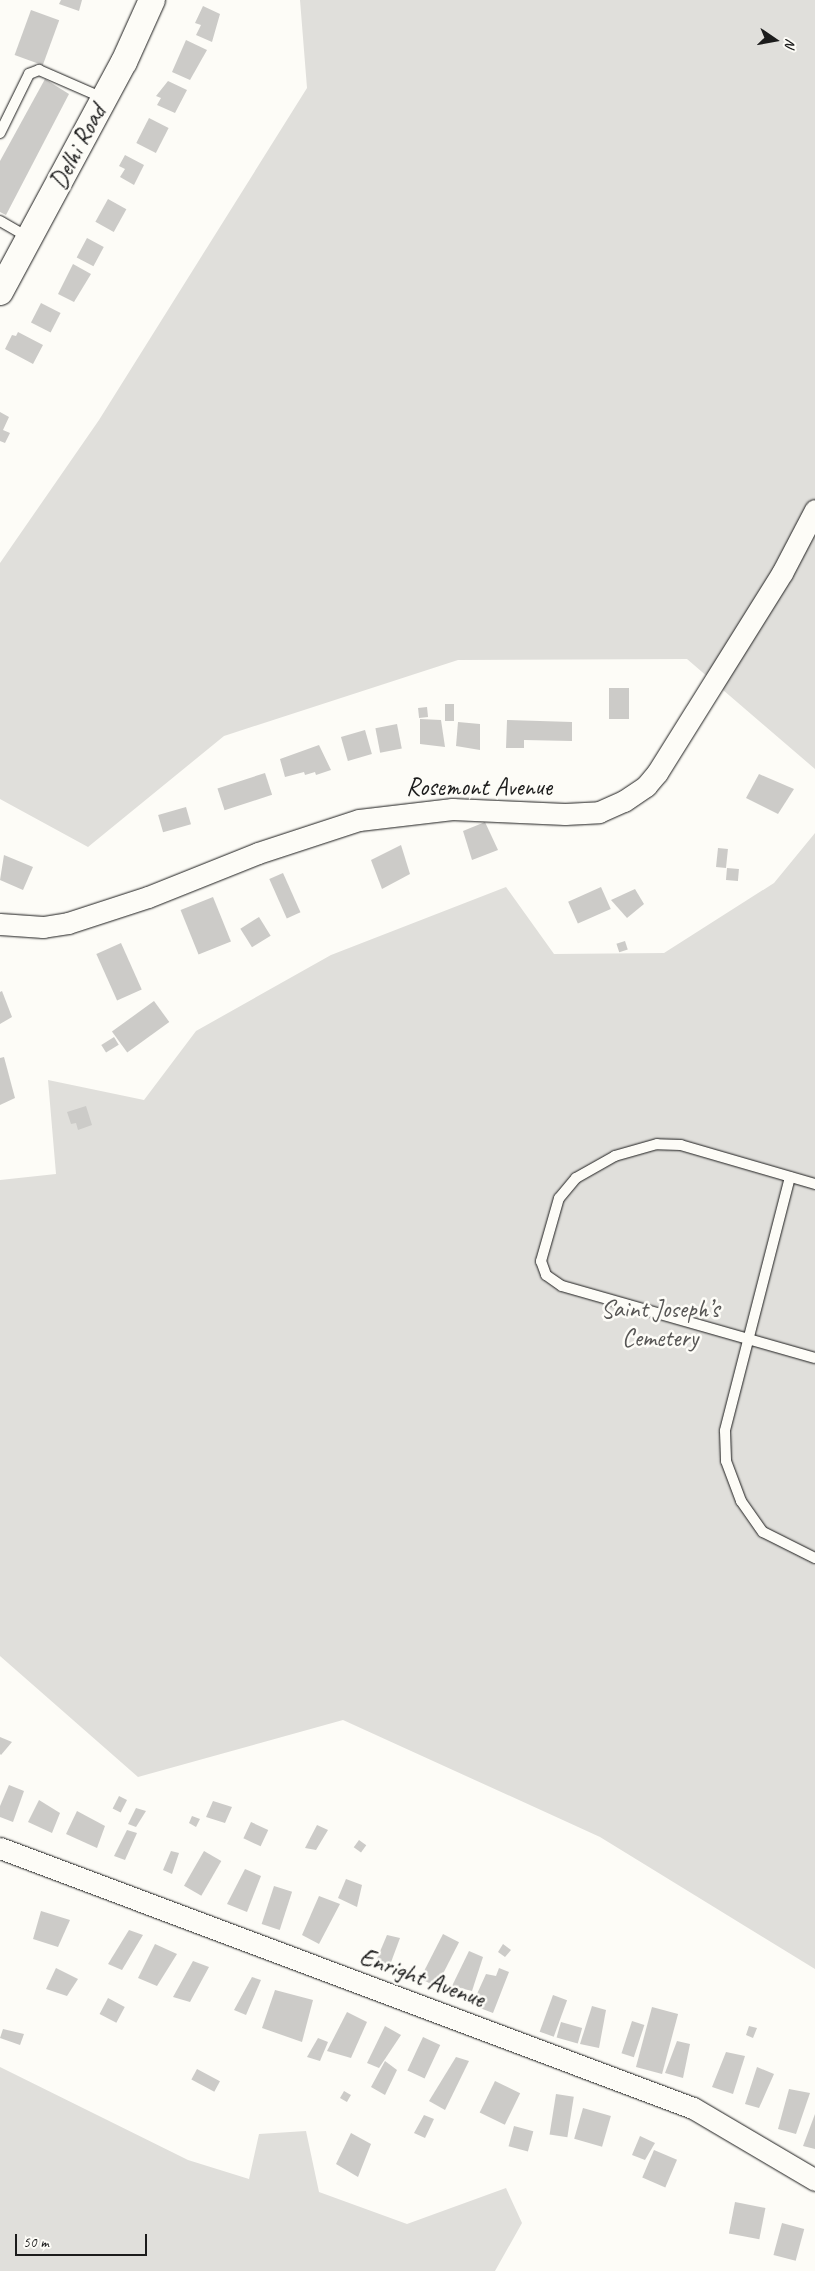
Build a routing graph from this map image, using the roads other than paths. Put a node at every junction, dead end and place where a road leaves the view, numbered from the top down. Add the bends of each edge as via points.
1 (152, 0) edge
2 (104, 98) junction
3 (0, 133) edge
4 (0, 222) edge
5 (29, 238) junction
6 (0, 292) edge
7 (815, 510) edge
8 (0, 924) edge
9 (790, 1177) junction
10 (815, 1184) edge
11 (747, 1339) junction
12 (815, 1358) edge
13 (815, 1558) edge
14 (0, 1848) edge
15 (815, 2180) edge

1 - 2 street, Delhi Road
2 - 3 lane via 39,70 29,74
2 - 5 street, Delhi Road
4 - 5 lane
5 - 6 street, Delhi Road
7 - 8 street, Rosemont Avenue via 782,573 658,773 624,802 599,812 564,814 452,809 359,820 258,853 148,897 68,923 43,927
9 - 10 lane
9 - 11 lane
9 - 11 lane via 681,1145 657,1144 615,1156 576,1178 560,1198 548,1230 541,1261 546,1275 562,1286
11 - 12 lane
11 - 13 lane via 725,1431 726,1461 742,1501 762,1532
14 - 15 street, Enright Avenue via 693,2108

